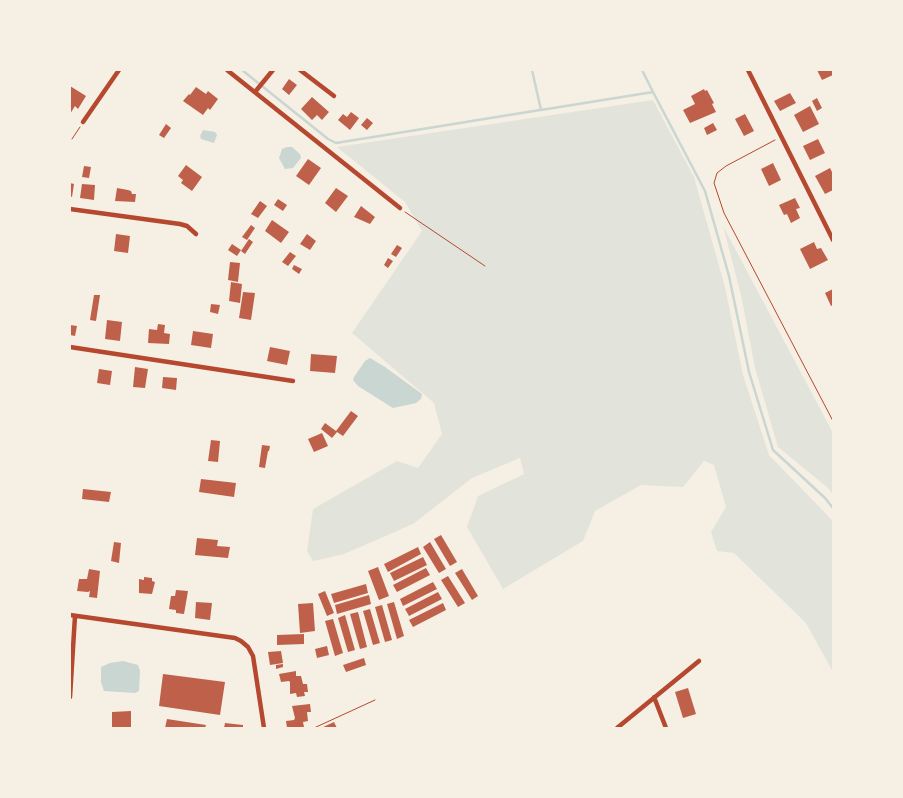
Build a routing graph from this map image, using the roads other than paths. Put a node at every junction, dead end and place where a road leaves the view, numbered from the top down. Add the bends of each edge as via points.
1 (118, 70) edge
2 (228, 70) edge
3 (273, 70) edge
4 (300, 70) edge
5 (748, 70) edge
6 (255, 92) junction
7 (334, 96) dead end
8 (83, 122) road end
9 (400, 208) road end
10 (70, 209) edge
11 (196, 234) dead end
12 (833, 240) edge
13 (70, 347) edge
14 (293, 381) dead end
15 (73, 615) edge
16 (699, 661) dead end
17 (70, 697) edge
18 (654, 697) junction
19 (264, 728) edge
20 (617, 728) edge
21 (666, 728) edge

1 - 8 street
2 - 6 street
3 - 6 street
4 - 7 street
5 - 12 street
6 - 9 street
10 - 11 street via 180,224
13 - 14 street
15 - 17 street
15 - 19 street via 235,638 248,646 253,656
16 - 18 street
18 - 20 street
18 - 21 street

